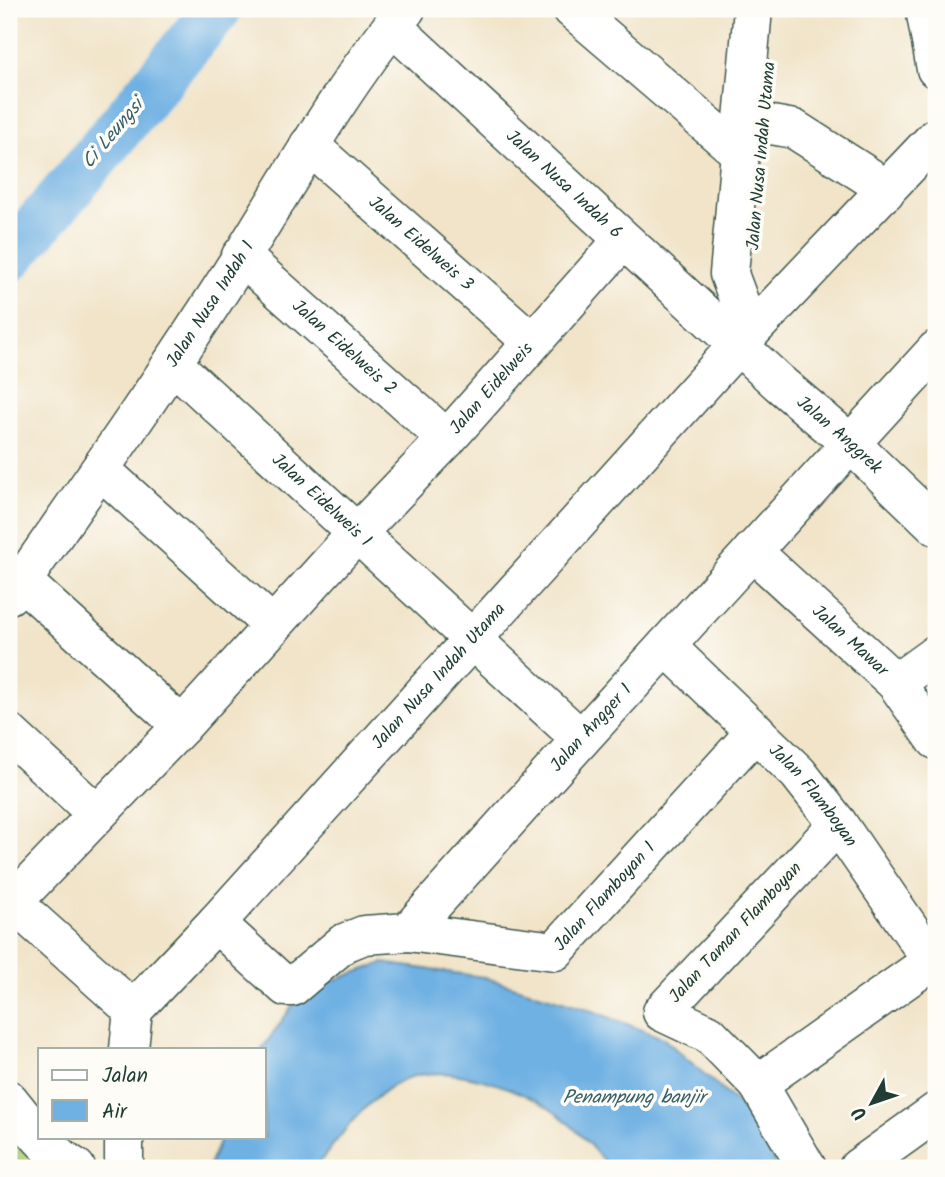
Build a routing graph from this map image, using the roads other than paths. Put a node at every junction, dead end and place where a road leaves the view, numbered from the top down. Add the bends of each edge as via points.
1 (572, 9) edge
2 (753, 9) edge
3 (773, 9) edge
4 (925, 9) edge
5 (399, 17) edge
6 (936, 69) edge
7 (766, 124) junction
8 (934, 142) edge
9 (309, 145) junction
10 (739, 152) junction
11 (885, 192) junction
12 (623, 240) junction
13 (242, 256) junction
14 (739, 301) junction
15 (531, 341) junction
16 (738, 345) junction
17 (936, 350) edge
18 (172, 363) junction
19 (447, 439) junction
20 (851, 444) junction
21 (101, 470) junction
22 (936, 526) edge
23 (357, 533) junction
24 (752, 551) junction
25 (15, 588) edge
26 (273, 626) junction
27 (471, 638) junction
28 (666, 646) junction
29 (936, 654) edge
30 (896, 683) junction
31 (182, 726) junction
32 (756, 732) junction
33 (9, 733) edge
34 (581, 739) junction
35 (936, 740) edge
36 (97, 814) junction
37 (838, 824) junction
38 (11, 900) edge
39 (216, 923) junction
40 (408, 932) junction
41 (934, 964) edge
42 (133, 1010) junction
43 (129, 1048) edge
44 (758, 1084) junction
45 (9, 1100) edge
46 (936, 1111) edge
47 (38, 1135) edge
48 (40, 1138) edge
49 (76, 1168) edge
50 (807, 1168) edge
51 (858, 1168) edge

1 - 10 street
2 - 10 street, Jalan Nusa Indah Utama
3 - 7 street, Jalan Nusa Indah Utama
4 - 6 street
5 - 9 street, Jalan Nusa Indah 1
5 - 12 street, Jalan Nusa Indah 6
7 - 11 street via 794,129
7 - 14 street, Jalan Nusa Indah Utama via 754,267
8 - 11 street
9 - 13 street, Jalan Nusa Indah 1
9 - 15 street, Jalan Eidelweis 3
10 - 14 street, Jalan Nusa Indah Utama via 729,274
11 - 16 street
12 - 15 street, Jalan Eidelweis
12 - 16 street, Jalan Nusa Indah 6
13 - 18 street, Jalan Nusa Indah 1
13 - 19 street, Jalan Eidelweis 2
14 - 16 street, Jalan Nusa Indah Utama
15 - 19 street, Jalan Eidelweis
16 - 20 street, Jalan Anggrek
16 - 27 street, Jalan Nusa Indah Utama
17 - 20 street, Jalan Angger 1
18 - 21 street, Jalan Nusa Indah 1
18 - 23 street, Jalan Eidelweis 1
19 - 23 street, Jalan Eidelweis
20 - 22 street, Jalan Anggrek
20 - 24 street, Jalan Angger 1
21 - 25 street, Jalan Nusa Indah 1
21 - 26 street
23 - 26 street, Jalan Eidelweis
23 - 27 street, Jalan Eidelweis 1
24 - 28 street, Jalan Angger 1
24 - 30 street, Jalan Mawar
25 - 31 street
26 - 31 street, Jalan Eidelweis
27 - 34 street, Jalan Eidelweis 1
27 - 39 street, Jalan Nusa Indah Utama
28 - 32 street, Jalan Flamboyan
28 - 34 street, Jalan Angger 1
29 - 30 street
30 - 35 street, Jalan Mawar
31 - 36 street, Jalan Eidelweis
32 - 37 street, Jalan Flamboyan via 798,772
32 - 40 street, Jalan Flamboyan 1 via 555,951
33 - 36 street
34 - 40 street, Jalan Angger 1
36 - 38 street, Jalan Eidelweis
37 - 41 street, Jalan Flamboyan
37 - 44 street, Jalan Taman Flamboyan via 662,1012 709,1034
38 - 42 street
39 - 40 street via 292,988 344,943 364,934
39 - 42 street, Jalan Nusa Indah Utama
41 - 44 street
42 - 43 street
44 - 50 street
45 - 47 street
46 - 51 street
48 - 49 street

